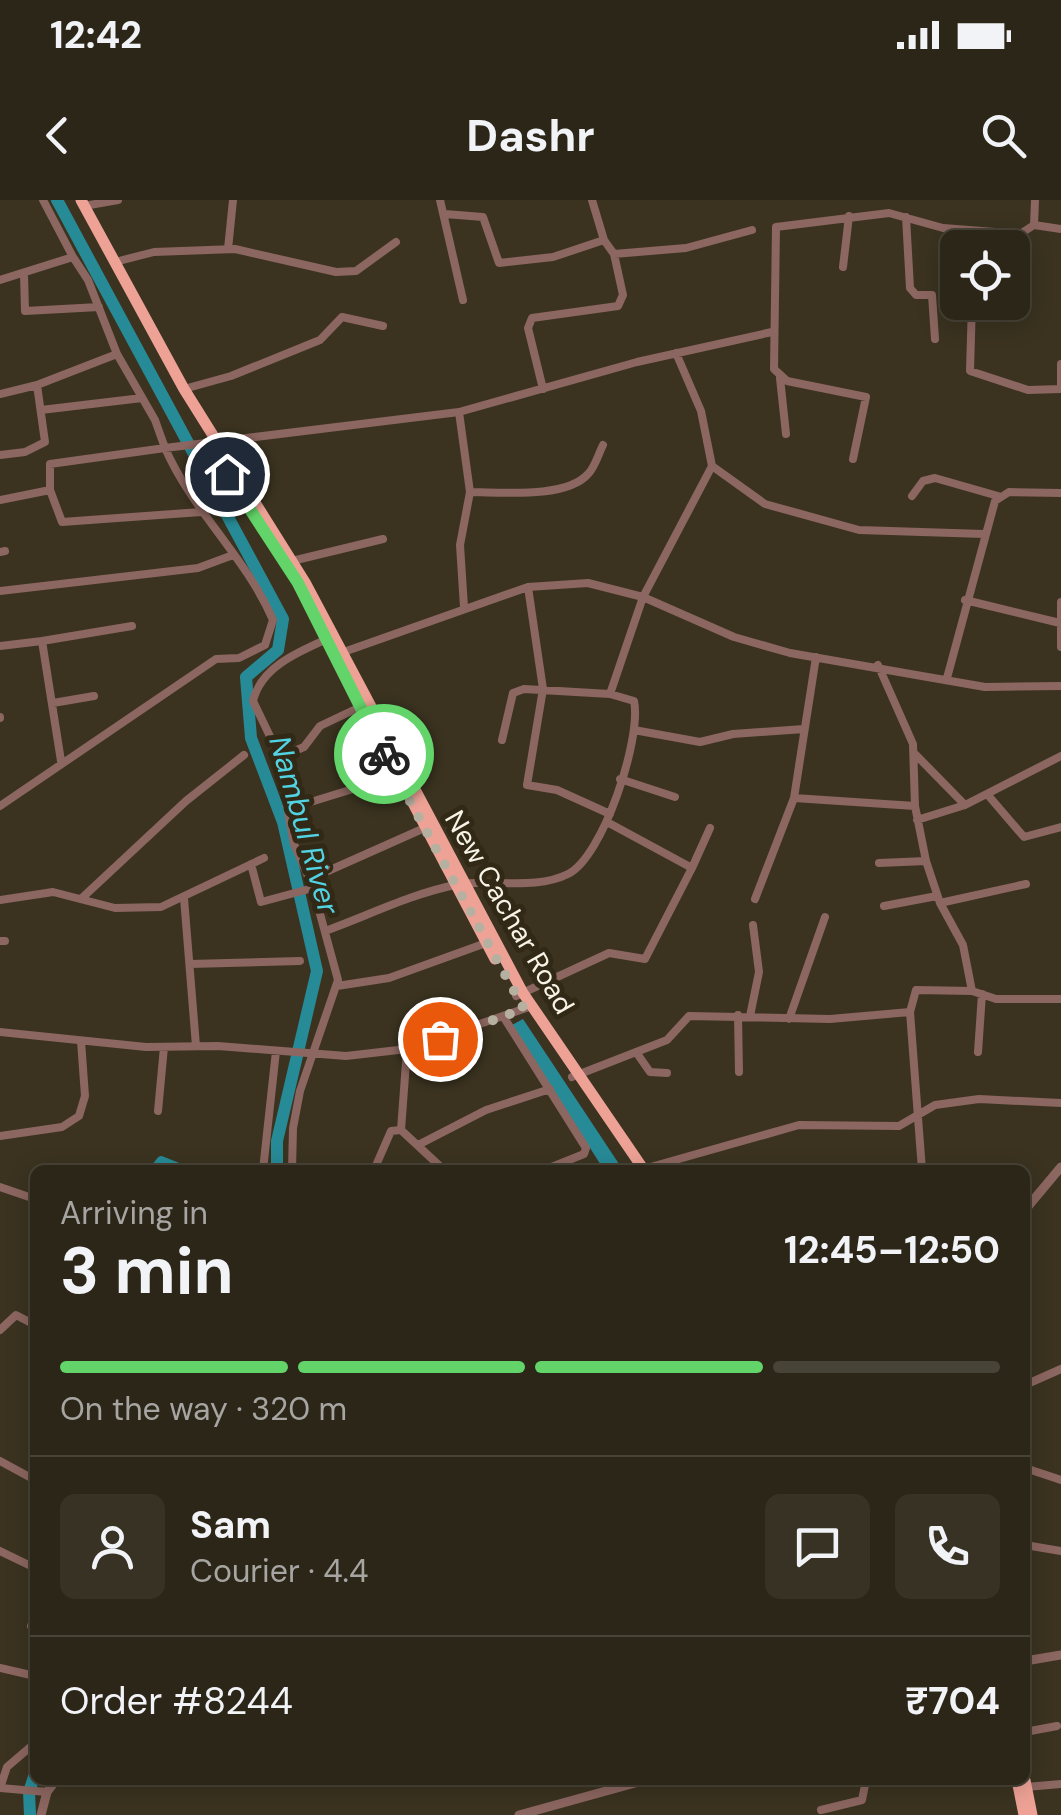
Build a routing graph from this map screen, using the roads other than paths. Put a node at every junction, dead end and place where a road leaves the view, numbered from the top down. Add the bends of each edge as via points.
1 (43, 200) edge
2 (118, 200) edge
3 (234, 200) edge
4 (440, 200) edge
5 (592, 200) edge
6 (858, 200) edge
7 (1035, 200) edge
8 (80, 202) edge
9 (445, 214) junction
10 (853, 215) junction
11 (906, 217) junction
12 (1034, 224) junction
13 (1061, 229) edge
14 (752, 230) dead end
15 (964, 230) edge
16 (1026, 230) edge
17 (604, 240) junction
18 (396, 242) dead end
19 (228, 250) junction
20 (614, 254) junction
21 (73, 257) junction
22 (114, 262) junction
23 (843, 268) dead end
24 (24, 274) junction
25 (0, 280) edge
26 (463, 300) dead end
27 (99, 307) junction
28 (973, 320) edge
29 (383, 326) dead end
30 (772, 332) junction
31 (935, 340) dead end
32 (676, 353) junction
33 (117, 354) junction
34 (1061, 364) edge
35 (780, 378) junction
36 (38, 386) junction
37 (184, 389) junction
38 (1061, 389) edge
39 (543, 390) junction
40 (0, 394) edge
41 (142, 398) junction
42 (41, 410) junction
43 (458, 412) junction
44 (786, 434) dead end
45 (211, 441) junction
46 (45, 442) junction
47 (602, 445) dead end
48 (165, 448) junction
49 (0, 455) edge
50 (852, 460) dead end
51 (50, 464) junction
52 (712, 466) junction
53 (50, 490) junction
54 (470, 492) junction
55 (1061, 493) edge
56 (912, 496) dead end
57 (998, 496) junction
58 (0, 500) edge
59 (201, 512) junction
60 (984, 534) junction
61 (382, 540) dead end
62 (232, 555) junction
63 (292, 560) junction
64 (528, 586) junction
65 (0, 591) edge
66 (643, 597) junction
67 (965, 600) junction
68 (1061, 602) edge
69 (464, 606) junction
70 (1060, 622) edge
71 (132, 626) dead end
72 (326, 639) junction
73 (42, 641) junction
74 (0, 646) edge
75 (1061, 647) edge
76 (338, 654) junction
77 (816, 657) junction
78 (878, 665) junction
79 (947, 678) junction
80 (1061, 686) edge
81 (544, 689) junction
82 (610, 694) junction
83 (94, 696) dead end
84 (53, 703) junction
85 (360, 707) junction
86 (804, 729) junction
87 (634, 730) junction
88 (502, 740) dead end
89 (244, 755) dead end
90 (916, 755) junction
91 (1061, 756) edge
92 (278, 758) junction
93 (391, 759) junction
94 (62, 761) junction
95 (396, 776) junction
96 (620, 779) junction
97 (987, 794) junction
98 (675, 797) dead end
99 (794, 798) junction
100 (964, 805) junction
101 (0, 806) edge
102 (915, 806) junction
103 (288, 809) junction
104 (608, 818) junction
105 (917, 820) junction
106 (428, 827) junction
107 (710, 828) dead end
108 (1061, 828) edge
109 (264, 858) dead end
110 (926, 861) junction
111 (878, 863) dead end
112 (251, 864) junction
113 (692, 868) junction
114 (1026, 884) dead end
115 (311, 885) junction
116 (460, 885) junction
117 (82, 898) junction
118 (184, 898) junction
119 (755, 899) dead end
120 (0, 900) edge
121 (938, 900) junction
122 (884, 906) dead end
123 (825, 917) dead end
124 (753, 925) dead end
125 (324, 931) junction
126 (486, 943) junction
127 (300, 960) dead end
128 (190, 964) junction
129 (338, 986) junction
130 (977, 993) junction
131 (520, 995) junction
132 (1061, 998) edge
133 (528, 1008) junction
134 (910, 1012) junction
135 (738, 1015) junction
136 (504, 1016) junction
137 (750, 1016) junction
138 (789, 1019) junction
139 (0, 1032) edge
140 (81, 1041) junction
141 (196, 1046) junction
142 (164, 1047) junction
143 (407, 1049) junction
144 (276, 1051) junction
145 (636, 1052) junction
146 (978, 1052) dead end
147 (310, 1054) junction
148 (739, 1072) dead end
149 (667, 1073) dead end
150 (575, 1076) junction
151 (550, 1089) junction
152 (1061, 1103) edge
153 (158, 1112) dead end
154 (916, 1120) junction
155 (401, 1130) junction
156 (0, 1136) edge
157 (418, 1145) junction
158 (264, 1165) edge
159 (292, 1165) edge
160 (376, 1165) edge
161 (439, 1165) edge
162 (554, 1165) edge
163 (637, 1165) edge
164 (659, 1165) edge
165 (921, 1165) edge
166 (1061, 1168) edge
167 (0, 1188) edge
168 (30, 1197) edge
169 (1030, 1204) edge
170 (30, 1322) edge
171 (0, 1330) edge
172 (1061, 1369) edge
173 (1030, 1383) edge
174 (0, 1461) edge
175 (1030, 1470) edge
176 (30, 1477) edge
177 (1061, 1480) edge
178 (1030, 1547) edge
179 (0, 1551) edge
180 (1061, 1552) edge
181 (30, 1566) edge
182 (1061, 1655) edge
183 (1030, 1660) edge
184 (0, 1668) edge
185 (30, 1675) edge
186 (1057, 1726) dead end
187 (1030, 1731) edge
188 (30, 1747) edge
189 (1030, 1782) edge
190 (1061, 1784) edge
191 (52, 1785) edge
192 (628, 1785) edge
193 (865, 1785) edge
194 (1022, 1785) edge
195 (1023, 1785) edge
196 (47, 1792) junction
197 (821, 1810) dead end
198 (41, 1815) edge
199 (519, 1815) edge
200 (1024, 1815) edge
201 (1032, 1815) edge

1 - 21 street
2 - 8 street
3 - 19 street
4 - 9 street
5 - 17 street
6 - 10 street
7 - 12 street
8 - 22 highway, New Cachar Road
9 - 17 street via 482,216 499,264 553,257
9 - 26 street
10 - 11 street
10 - 23 street
10 - 30 street via 776,226
11 - 15 street
11 - 31 street via 910,288 916,295 932,294
12 - 13 street
12 - 16 street
14 - 20 street via 686,248
17 - 20 street
18 - 19 street via 356,271 336,272
19 - 22 street via 154,252
20 - 39 street via 623,294 618,306 532,318 528,328
21 - 24 street
21 - 27 street
22 - 37 highway, New Cachar Road
22 - 45 highway, New Cachar Road
24 - 25 street
24 - 27 street via 25,311
27 - 33 street
28 - 38 street via 968,369 1028,390
29 - 37 street via 342,317 320,340
30 - 32 street
30 - 35 street
32 - 39 street
32 - 52 street via 701,411
33 - 36 street
33 - 41 street
34 - 38 street
35 - 44 street
35 - 50 street via 866,397
36 - 40 street
36 - 42 street
37 - 45 highway, New Cachar Road
39 - 43 street
41 - 42 street
41 - 48 street
42 - 46 street
43 - 45 street
43 - 54 street
45 - 48 street
45 - 63 highway, New Cachar Road
45 - 72 highway, New Cachar Road
46 - 49 street
46 - 51 street
47 - 54 street via 590,472 577,482 528,493
48 - 51 street
48 - 59 street
51 - 53 street
52 - 60 street via 764,504 859,530
52 - 66 street
53 - 58 street
53 - 59 street via 62,522
54 - 69 street via 460,544
55 - 57 street
56 - 57 street via 923,481 935,478
57 - 60 street
59 - 62 street
60 - 67 street
61 - 63 street
62 - 65 street via 198,568
62 - 94 street via 256,578 273,620 265,645 238,658 216,659
63 - 76 highway, New Cachar Road
64 - 66 street via 588,583
64 - 69 street
64 - 81 street
66 - 77 street via 734,637
66 - 82 street
67 - 70 street
67 - 79 street
68 - 70 street
69 - 76 street
70 - 75 street
71 - 73 street
72 - 76 highway, New Cachar Road
72 - 92 street via 286,657 254,696
73 - 74 street
73 - 84 street
76 - 85 highway, New Cachar Road
76 - 93 highway, New Cachar Road
77 - 78 street
77 - 86 street
78 - 79 street
78 - 90 street
79 - 80 street via 985,687
81 - 82 street
81 - 88 street via 513,693
81 - 104 street via 526,785 557,790
82 - 87 street via 634,701
83 - 84 street
84 - 94 street
85 - 92 street
85 - 93 highway, New Cachar Road
86 - 87 street via 700,742
86 - 99 street
87 - 96 street
89 - 117 street
90 - 100 street
90 - 102 street
91 - 97 street
92 - 103 street
93 - 95 highway, New Cachar Road
93 - 106 highway, New Cachar Road
94 - 101 street
95 - 103 street
95 - 106 highway, New Cachar Road
96 - 98 street
96 - 104 street
97 - 100 street
97 - 108 street via 1024,837
99 - 102 street
99 - 119 street
100 - 105 street
102 - 105 street
103 - 115 street
104 - 113 street
104 - 116 street via 582,865 565,876
105 - 110 street
106 - 115 street
106 - 116 highway, New Cachar Road
107 - 113 street
109 - 112 street
110 - 111 street
110 - 121 street
112 - 115 street via 259,901
112 - 118 street
113 - 131 street via 645,958 610,954
114 - 121 street
115 - 125 street
116 - 125 street
116 - 126 highway, New Cachar Road
116 - 131 highway, New Cachar Road
117 - 118 street via 126,910 161,908
117 - 120 street via 43,892
118 - 128 street
121 - 122 street
121 - 130 street via 965,950
123 - 138 street
124 - 137 street via 760,972
125 - 129 street
126 - 129 street via 389,978
126 - 131 highway, New Cachar Road
127 - 128 street
128 - 141 street
129 - 147 street
130 - 132 street
130 - 134 street via 916,990
130 - 146 street
131 - 133 highway, New Cachar Road
133 - 136 street
133 - 150 highway, New Cachar Road
134 - 138 street
134 - 154 street
135 - 137 street
135 - 145 street via 689,1016 667,1040
135 - 148 street
136 - 143 street
136 - 151 street
137 - 138 street
139 - 140 street
140 - 142 street
140 - 156 street via 85,1096 79,1116 62,1127
141 - 142 street
141 - 144 street
142 - 153 street
143 - 147 street
143 - 155 street
144 - 147 street
144 - 158 street
145 - 149 street via 650,1072
145 - 150 street
147 - 159 street via 295,1112
150 - 163 highway, New Cachar Road
151 - 157 street via 486,1110
151 - 162 street via 586,1150
152 - 154 street via 941,1104
154 - 164 street via 899,1126 799,1125
154 - 165 street
155 - 157 street
155 - 160 street via 391,1130
157 - 161 street
166 - 169 street
167 - 168 street
170 - 171 street via 16,1315
172 - 173 street
174 - 176 street
175 - 177 street
178 - 180 street
179 - 181 street
182 - 183 street
184 - 185 street
186 - 187 street
188 - 196 street via 7,1766 0,1788
189 - 190 street
191 - 196 street
192 - 199 street
193 - 197 street via 862,1800
194 - 200 highway
195 - 201 highway
196 - 198 street

